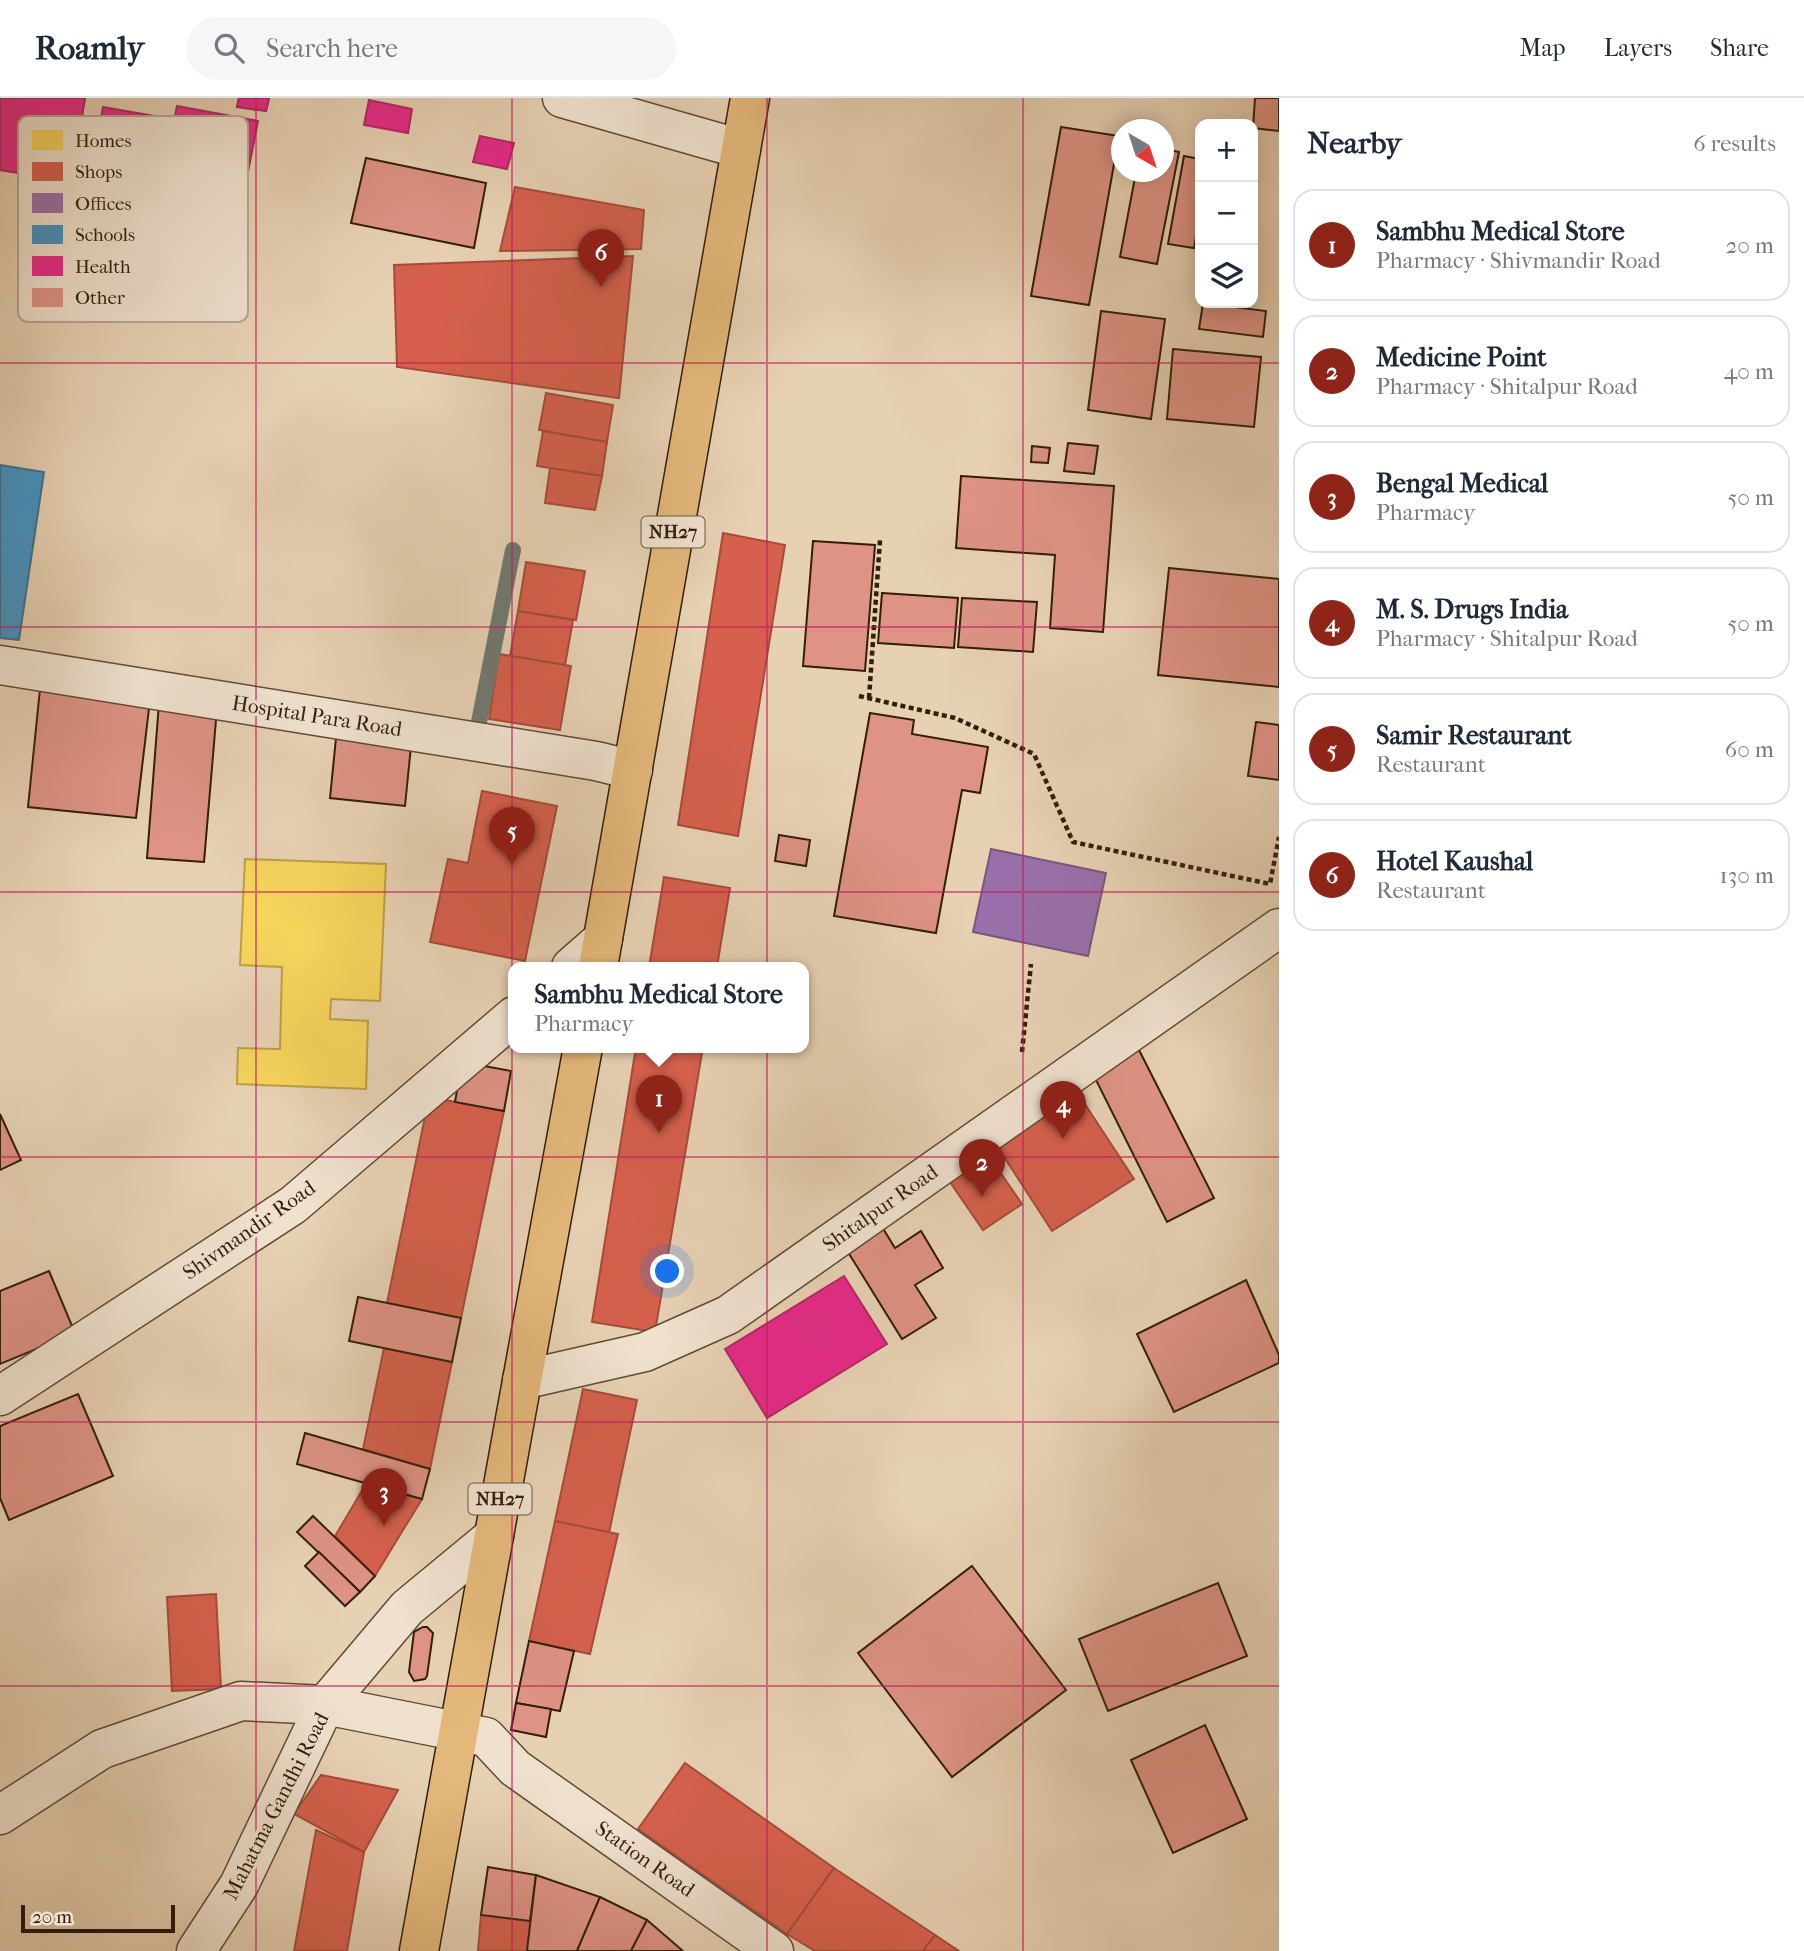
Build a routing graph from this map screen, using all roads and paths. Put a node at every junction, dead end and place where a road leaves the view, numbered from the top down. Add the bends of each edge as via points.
1 (562, 98) edge
2 (750, 98) edge
3 (741, 149) junction
4 (880, 540) dead end
5 (0, 665) edge
6 (859, 696) dead end
7 (869, 698) junction
8 (633, 769) junction
9 (1279, 837) edge
10 (1279, 928) edge
11 (601, 953) edge
12 (582, 962) edge
13 (1031, 964) dead end
14 (508, 1021) edge
15 (582, 1053) edge
16 (1050, 1089) junction
17 (522, 1380) junction
18 (0, 1396) edge
19 (494, 1536) junction
20 (325, 1704) junction
21 (460, 1732) junction
22 (0, 1815) edge
23 (196, 1951) edge
24 (419, 1951) edge
25 (774, 1951) edge

1 - 3 street
2 - 3 main road, NH27
3 - 8 main road, NH27
4 - 7 path
5 - 8 street, Hospital Para Road
6 - 7 path
7 - 9 path via 955,719 1034,754 1073,842 1270,884
8 - 11 main road, NH27
10 - 16 street, Shitalpur Road
11 - 12 street
13 - 16 path via 1021,1051
14 - 18 street, Shivmandir Road via 293,1205
15 - 17 main road, NH27
16 - 17 street, Shitalpur Road via 728,1315 645,1352
17 - 19 main road, NH27
19 - 20 street via 407,1608
19 - 21 main road, NH27
20 - 21 street, Mahatma Gandhi Road
20 - 22 street via 241,1700 102,1749
20 - 23 street, Mahatma Gandhi Road via 239,1885
21 - 24 main road, NH27
21 - 25 street, Station Road via 486,1737 515,1768

